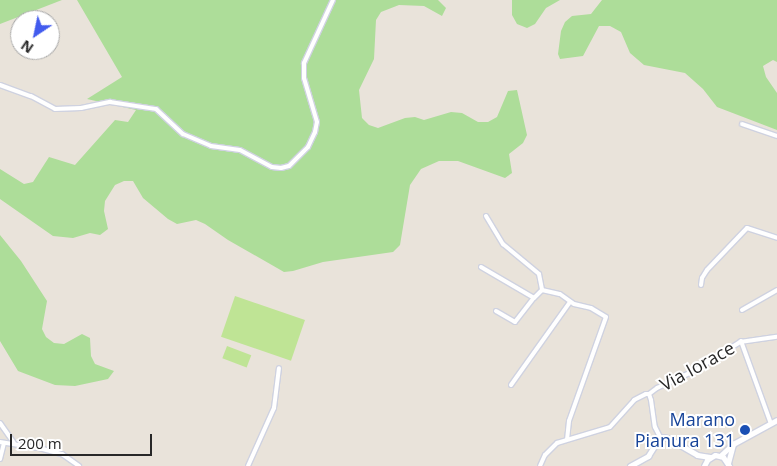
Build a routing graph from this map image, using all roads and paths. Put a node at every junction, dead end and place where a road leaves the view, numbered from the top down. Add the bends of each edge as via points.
1 (333, 0) edge
2 (0, 85) edge
3 (742, 124) dead end
4 (777, 136) edge
5 (486, 216) dead end
6 (777, 238) edge
7 (481, 267) dead end
8 (701, 285) dead end
9 (542, 290) junction
10 (777, 290) edge
11 (534, 298) junction
12 (570, 302) junction
13 (742, 310) dead end
14 (496, 312) dead end
15 (777, 337) edge
16 (741, 341) junction
17 (279, 368) dead end
18 (511, 385) dead end
19 (649, 394) junction
20 (777, 420) edge
21 (0, 423) edge
22 (771, 424) junction
23 (660, 437) junction
24 (567, 439) junction
25 (2, 442) edge
26 (14, 444) junction
27 (733, 444) junction
28 (697, 455) junction
29 (720, 456) junction
30 (710, 457) junction
31 (0, 459) edge
32 (729, 464) edge
33 (79, 466) edge
34 (248, 466) edge
35 (540, 466) edge
36 (630, 466) edge
37 (704, 466) edge

1 - 2 street via 304,63 304,78 317,122 315,132 308,147 288,166 281,168 272,168 240,150 211,146 183,134 156,109 110,102 55,109
3 - 4 street
5 - 9 street via 503,244 539,274
6 - 8 street via 747,228 707,270
7 - 11 street
9 - 11 street
9 - 12 street via 560,294
10 - 13 street
11 - 14 street via 515,322
12 - 18 street
12 - 24 street via 591,308 606,318 569,421
15 - 16 street, Via Iorace
16 - 19 street, Via Iorace via 694,371
16 - 22 street
17 - 34 street via 274,408
19 - 23 street
19 - 24 street, Via Iorace via 634,400 610,427
20 - 22 street
21 - 26 street
22 - 27 street
23 - 28 street via 668,438
23 - 36 street via 648,456
24 - 35 street via 550,450
25 - 26 street
25 - 31 street
26 - 33 street via 62,454
27 - 29 street
27 - 32 street
28 - 30 street
28 - 37 street
29 - 30 street
29 - 32 street
30 - 37 street

